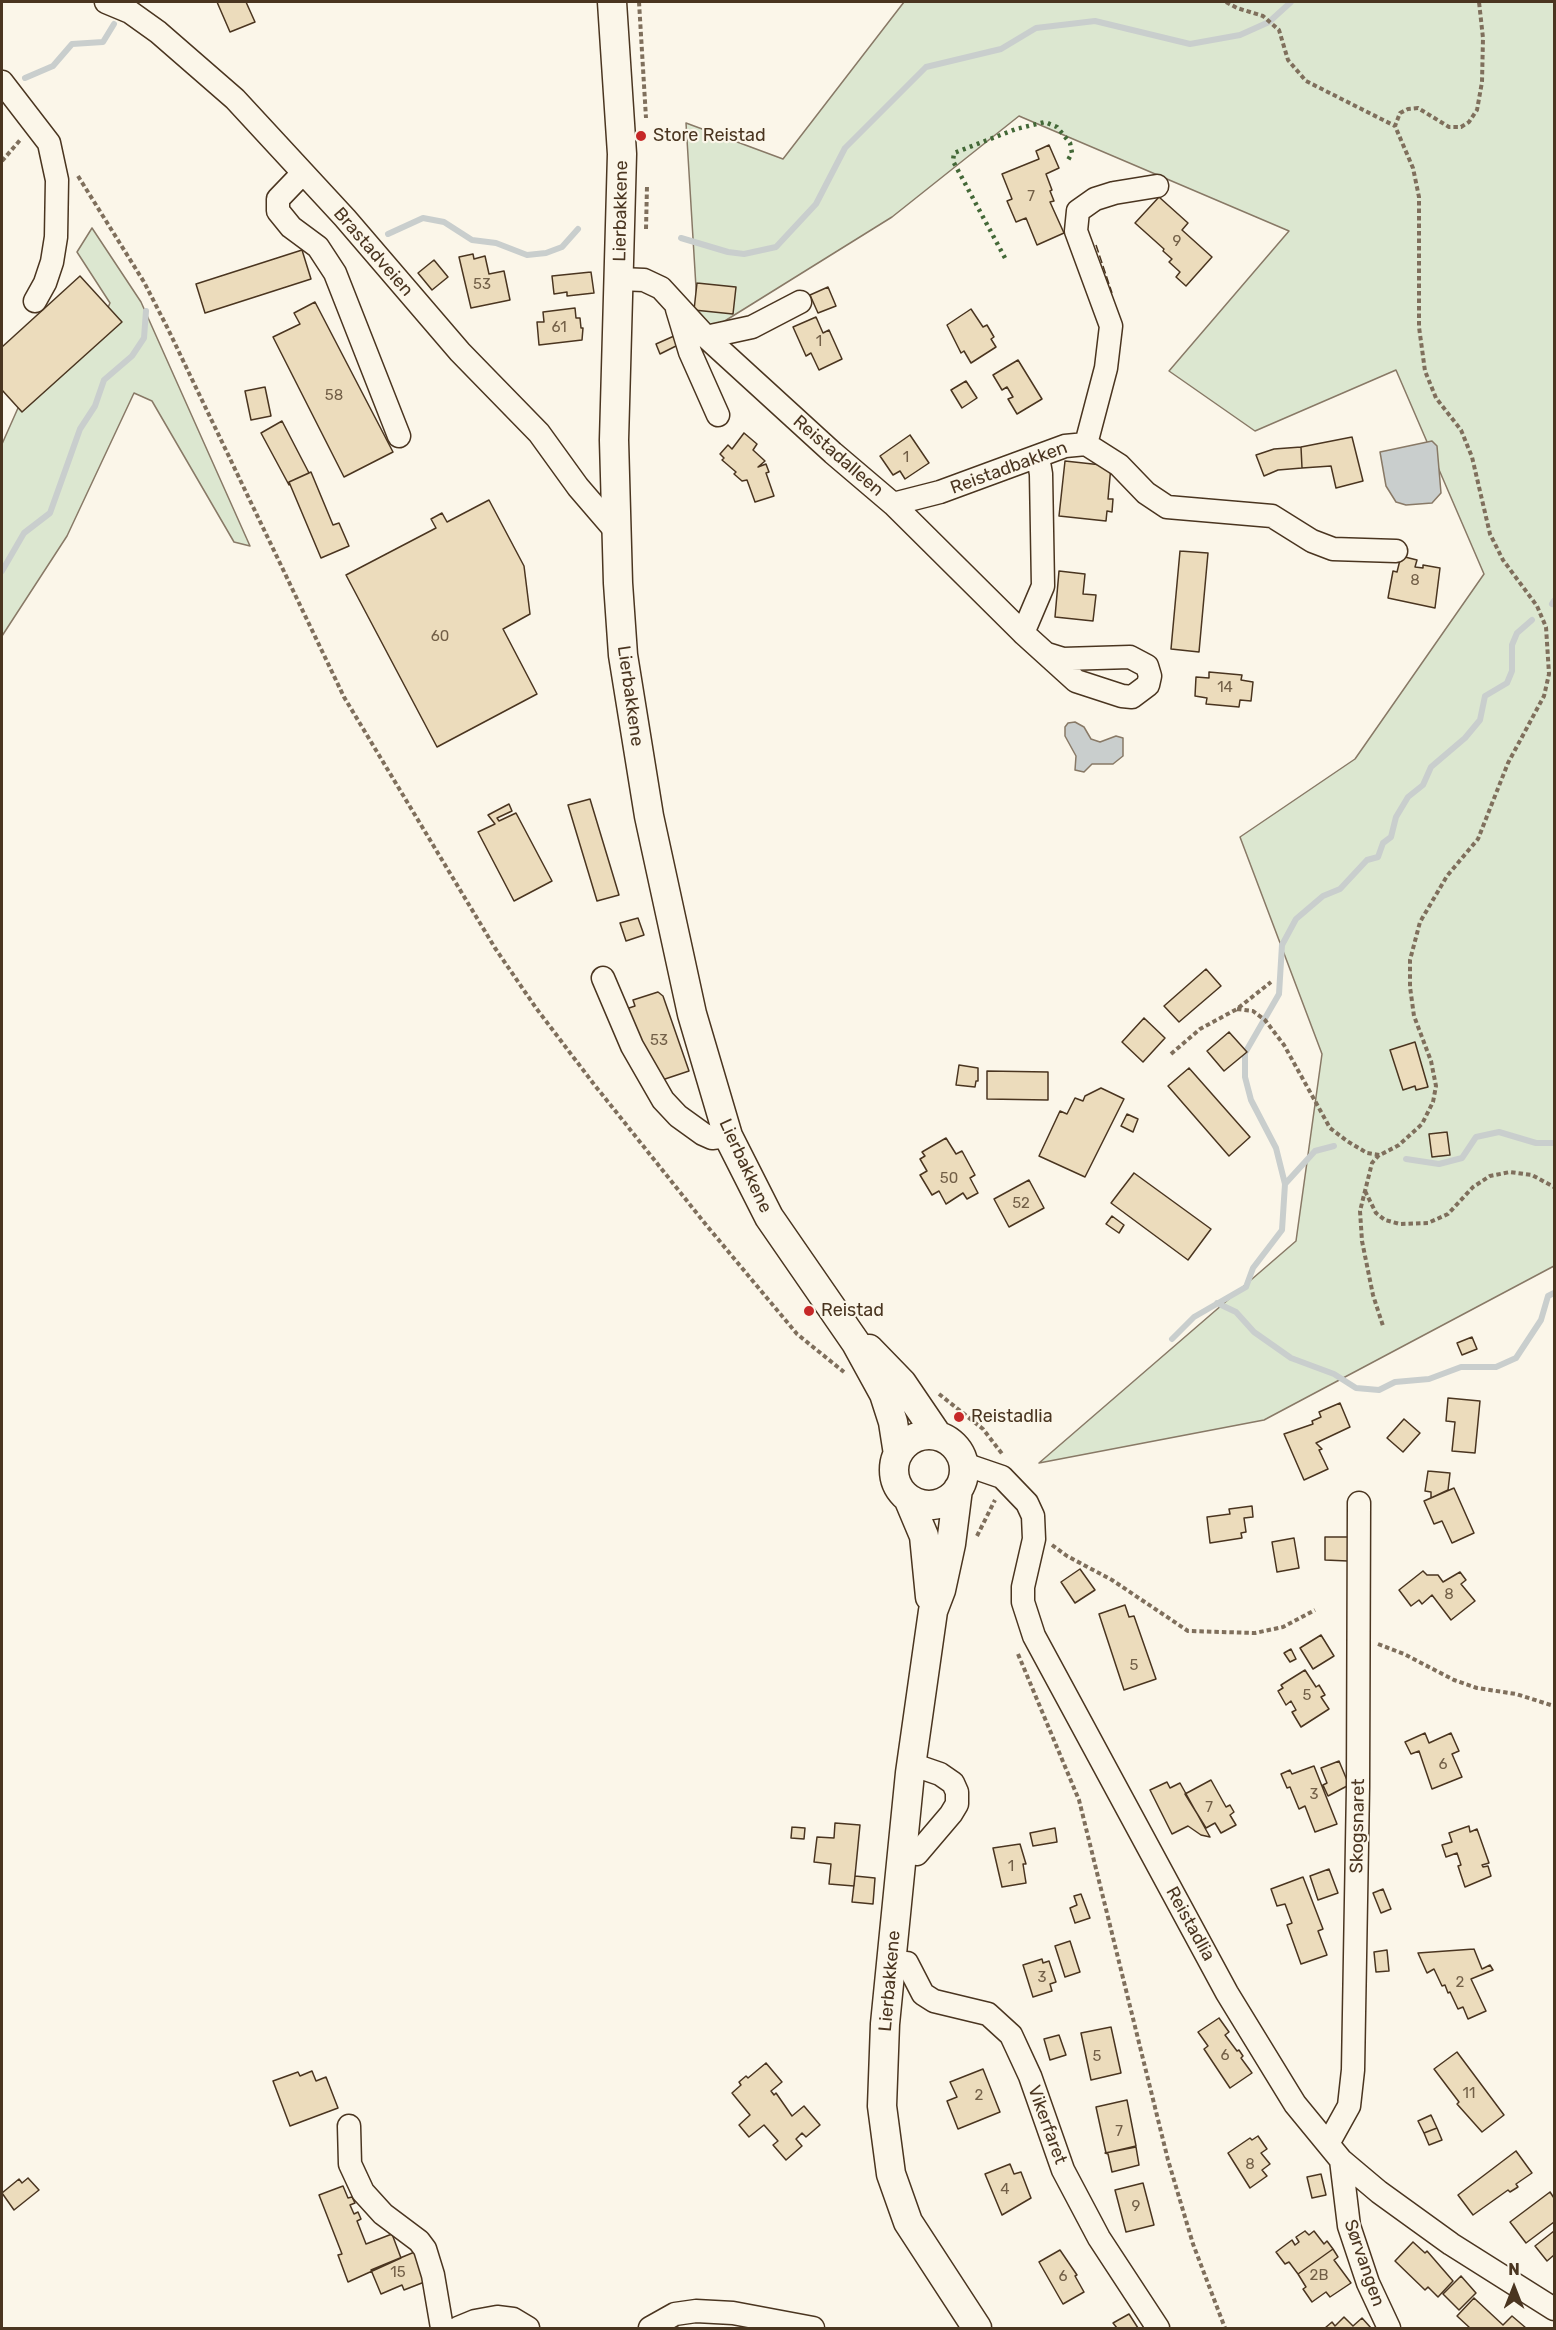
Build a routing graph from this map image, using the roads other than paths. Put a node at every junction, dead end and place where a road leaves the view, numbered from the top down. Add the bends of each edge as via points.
1 (112, 2) edge
2 (612, 2) edge
3 (2, 82) edge
4 (302, 174) junction
5 (1157, 186) dead end
6 (619, 279) junction
7 (34, 301) dead end
8 (801, 302) dead end
9 (677, 304) junction
10 (706, 337) junction
11 (718, 415) dead end
12 (399, 436) dead end
13 (1086, 444) junction
14 (1038, 457) junction
15 (893, 504) junction
16 (615, 530) junction
17 (1396, 551) dead end
18 (1023, 633) junction
19 (1047, 654) dead end
20 (603, 978) dead end
21 (728, 1136) junction
22 (856, 1343) junction
23 (938, 1436) junction
24 (898, 1454) junction
25 (961, 1476) junction
26 (908, 1498) junction
27 (1359, 1503) dead end
28 (933, 1611) junction
29 (911, 1764) junction
30 (917, 1854) dead end
31 (907, 1963) dead end
32 (349, 2126) dead end
33 (1335, 2151) junction
34 (1554, 2309) edge
35 (442, 2328) edge
36 (458, 2328) edge
37 (528, 2328) edge
38 (650, 2328) edge
39 (813, 2328) edge
40 (977, 2328) edge
41 (1158, 2328) edge
42 (1389, 2328) edge

1 - 4 street, Brastadveien via 197,64 235,99
2 - 6 main road, Lierbakkene via 622,153
3 - 7 street via 36,123 52,151 58,195 52,262
4 - 12 street via 278,199 278,211 291,227 318,247 335,273
4 - 16 street, Brastadveien via 460,352 539,433
5 - 13 street, Reistadbakken via 1095,199 1078,211 1076,231 1111,326 1106,368
6 - 9 street, Reistadalleen via 644,280 661,288
6 - 16 main road, Lierbakkene
8 - 10 street via 752,327
9 - 10 street, Reistadalleen
9 - 11 street via 690,352
10 - 15 street, Reistadalleen
13 - 14 street, Reistadbakken via 1065,446
13 - 17 street via 1119,465 1167,507 1266,515 1333,549
14 - 15 street, Reistadbakken via 940,492
14 - 18 street via 1042,586
15 - 18 street, Reistadalleen
16 - 21 main road, Lierbakkene via 623,655 648,816 692,1014
18 - 19 street, Reistadalleen
20 - 21 street via 632,1046 663,1100 702,1134 712,1138
21 - 22 main road, Lierbakkene via 769,1217
22 - 23 main road, Lierbakkene via 887,1365
22 - 24 main road, Lierbakkene via 884,1394
23 - 24 main road via 913,1439
23 - 25 main road via 953,1445
24 - 26 main road via 896,1480
25 - 26 main road via 947,1501 918,1504
25 - 28 main road, Lierbakkene via 948,1556
25 - 33 street, Reistadlia via 1002,1477 1034,1515 1034,1539 1023,1587 1023,1602 1034,1636 1227,1993 1295,2104
26 - 28 main road, Lierbakkene via 924,1536
27 - 33 street, Skogsnaret via 1352,2082
28 - 29 main road, Lierbakkene
29 - 30 street via 940,1774 953,1783 957,1792 957,1804 951,1814
29 - 40 main road, Lierbakkene via 885,2024 883,2125 891,2174 908,2222
31 - 41 street, Vikerfaret via 923,1994 933,2001 988,2014 1011,2034 1027,2068 1062,2170 1099,2238
32 - 35 street via 350,2164 356,2182 372,2204 425,2249
33 - 34 street, Reistadlia via 1413,2218
33 - 42 street, Sørvangen via 1349,2226 1368,2283
36 - 37 street via 497,2317 513,2319
38 - 39 street via 675,2314 696,2311

